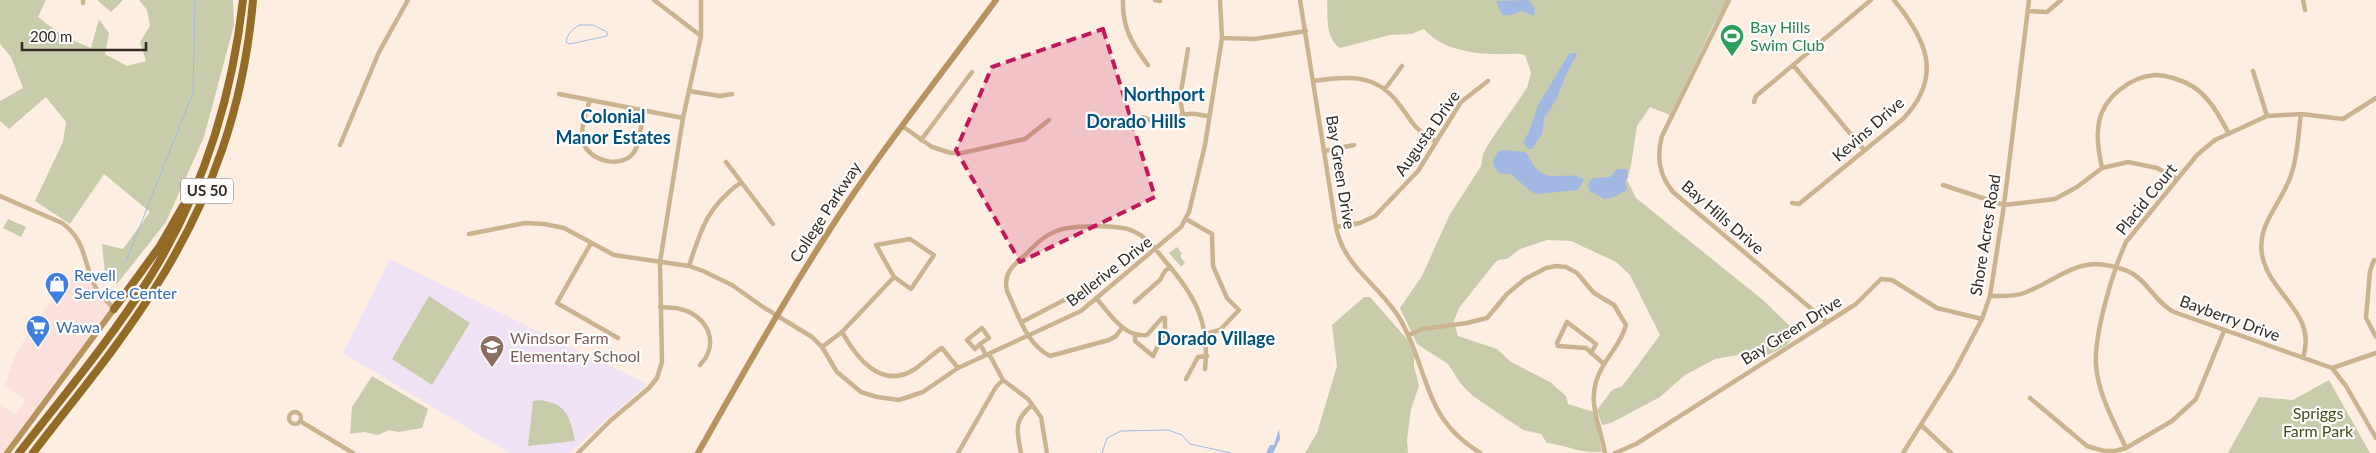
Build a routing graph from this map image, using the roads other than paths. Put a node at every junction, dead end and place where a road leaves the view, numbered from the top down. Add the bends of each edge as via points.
1 (243, 0) edge
2 (253, 0) edge
3 (408, 0) edge
4 (654, 0) edge
5 (700, 0) edge
6 (996, 0) edge
7 (1123, 0) edge
8 (1220, 0) edge
9 (1300, 0) edge
10 (1729, 0) edge
11 (1872, 0) edge
12 (1894, 0) edge
13 (2029, 0) edge
14 (2061, 0) edge
15 (2303, 0) edge
16 (2305, 10) dead end
17 (2028, 11) junction
18 (1306, 31) junction
19 (701, 36) junction
20 (1222, 38) junction
21 (1188, 50) dead end
22 (1148, 65) dead end
23 (1793, 65) junction
24 (1402, 66) dead end
25 (2253, 71) dead end
26 (972, 72) dead end
27 (1313, 81) junction
28 (1488, 81) dead end
29 (1385, 89) junction
30 (689, 91) junction
31 (559, 94) dead end
32 (732, 94) dead end
33 (2376, 98) edge
34 (590, 100) junction
35 (1754, 102) dead end
36 (643, 110) junction
37 (2300, 114) junction
38 (1183, 116) junction
39 (1210, 116) junction
40 (2267, 116) junction
41 (1143, 117) dead end
42 (684, 118) junction
43 (1048, 120) dead end
44 (902, 126) junction
45 (2229, 134) junction
46 (921, 140) junction
47 (1435, 141) junction
48 (340, 145) dead end
49 (1354, 145) dead end
50 (1864, 150) junction
51 (1324, 151) junction
52 (207, 158) junction
53 (726, 162) dead end
54 (2102, 168) junction
55 (2176, 179) junction
56 (741, 182) junction
57 (1943, 185) dead end
58 (0, 196) edge
59 (1792, 203) dead end
60 (2004, 205) junction
61 (1186, 219) junction
62 (773, 224) dead end
63 (1336, 226) junction
64 (469, 234) dead end
65 (591, 243) junction
66 (1156, 250) junction
67 (2374, 260) dead end
68 (660, 262) junction
69 (689, 266) junction
70 (1170, 267) junction
71 (2116, 268) junction
72 (1099, 275) dead end
73 (894, 277) junction
74 (1990, 296) junction
75 (1097, 299) junction
76 (1135, 302) dead end
77 (660, 307) junction
78 (114, 309) junction
79 (776, 316) junction
80 (1982, 320) junction
81 (1022, 322) junction
82 (1827, 322) junction
83 (1122, 328) junction
84 (2224, 331) junction
85 (842, 332) junction
86 (1135, 334) junction
87 (1205, 334) junction
88 (1409, 335) junction
89 (1028, 336) junction
90 (2376, 337) edge
91 (618, 338) dead end
92 (980, 344) junction
93 (822, 347) junction
94 (1591, 353) junction
95 (2376, 353) edge
96 (988, 355) junction
97 (1207, 356) junction
98 (2302, 358) junction
99 (1604, 364) junction
100 (700, 365) dead end
101 (958, 368) junction
102 (2332, 368) junction
103 (1206, 369) dead end
104 (1003, 380) junction
105 (1186, 380) dead end
106 (2030, 398) dead end
107 (1032, 405) junction
108 (300, 421) dead end
109 (1921, 425) junction
110 (2376, 438) edge
111 (2126, 448) junction
112 (7, 453) edge
113 (20, 453) edge
114 (33, 453) edge
115 (353, 453) edge
116 (578, 453) edge
117 (698, 453) edge
118 (958, 453) edge
119 (1021, 453) edge
120 (1047, 453) edge
121 (1480, 453) edge
122 (1605, 453) edge
123 (1614, 453) edge
124 (1903, 453) edge
125 (1951, 453) edge

1 - 52 highway, US 50 via 231,77
2 - 114 highway, US 50 via 243,77 230,131 203,200 154,290
3 - 48 street via 379,52
4 - 19 street
5 - 19 street
6 - 44 main road, College Parkway
7 - 22 street via 1126,30 1133,46
8 - 20 street, Bellerive Drive
9 - 18 street, Bay Green Drive
10 - 82 street, Bay Hills Drive via 1662,136 1658,156 1660,171 1674,192
11 - 23 street
12 - 50 street, Kevins Drive via 1920,36 1926,54 1926,76 1911,111
13 - 17 street, Shore Acres Road
14 - 17 street via 2047,12
15 - 16 street
17 - 60 street, Shore Acres Road
18 - 20 street via 1255,39
18 - 27 street, Bay Green Drive
19 - 30 street
20 - 39 street, Bellerive Drive
21 - 38 street via 1180,98
23 - 35 street via 1756,96
23 - 50 street
24 - 29 street
25 - 40 street
26 - 46 street
27 - 29 street via 1356,77
27 - 51 street, Bay Green Drive
28 - 47 street, Augusta Drive via 1461,102
29 - 47 street via 1415,128
30 - 32 street via 720,96
30 - 42 street
31 - 34 street
33 - 37 street, Placid Court via 2343,118
34 - 36 street
34 - 36 street via 582,138 588,152 596,158 617,162 631,155 637,146
36 - 42 street
37 - 40 street, Placid Court
37 - 98 street via 2292,173 2285,191 2266,220 2262,258 2271,278 2300,317 2306,335
38 - 39 street
38 - 41 street via 1161,123
39 - 61 street, Bellerive Drive
40 - 45 street, Placid Court
42 - 68 street
43 - 46 street via 1025,139 962,153 942,150
44 - 46 street
44 - 79 main road, College Parkway via 836,220
45 - 54 street via 2207,99 2193,86 2155,75 2127,85 2108,102 2099,121
45 - 55 street, Placid Court via 2215,140 2197,155
47 - 63 street, Augusta Drive via 1412,178 1375,216 1360,223
49 - 51 street
50 - 59 street, Kevins Drive via 1799,204
51 - 63 street, Bay Green Drive
52 - 78 highway via 200,166 171,228
52 - 113 highway, US 50 via 181,222 150,276 115,328
53 - 56 street
54 - 55 street via 2128,162 2142,164 2158,168
54 - 60 street via 2055,200
55 - 71 street, Placid Court via 2126,242
56 - 62 street
56 - 69 street via 710,211
57 - 60 street
58 - 78 street via 70,229 80,241 96,288
60 - 74 street, Shore Acres Road
61 - 66 street, Bellerive Drive via 1174,235
61 - 87 street via 1212,234 1214,266 1228,298 1239,310 1220,330
63 - 88 street, Bay Green Drive via 1347,257 1389,303
64 - 65 street, Bellerive Drive via 525,223 564,228
65 - 68 street, Bellerive Drive via 614,255
65 - 91 street via 557,303
66 - 70 street
66 - 75 street, Bellerive Drive
66 - 81 street via 1140,235 1123,228 1055,231 1040,241 1008,273 1007,291
67 - 90 street via 2366,318
68 - 69 street, Bellerive Drive
68 - 77 street
69 - 79 street, Bellerive Drive via 722,279
70 - 76 street
70 - 87 street via 1194,299
71 - 74 street, Bayberry Drive via 2080,265 2024,293
71 - 84 street, Bayberry Drive via 2139,278 2168,309
71 - 111 street, Placid Court via 2098,333 2096,366 2104,400
72 - 81 street via 1087,288
73 - 73 street via 911,289 934,255 910,239 876,245
73 - 85 street
74 - 80 street, Shore Acres Road
75 - 83 street
75 - 89 street, Bellerive Drive via 1077,314
77 - 100 street via 691,313 705,326 712,347
77 - 116 street via 662,362 656,378
78 - 112 main road
79 - 93 street, Bellerive Drive via 812,337
79 - 117 main road, College Parkway
80 - 82 street, Bay Green Drive via 1937,308 1886,278 1876,282 1856,304
80 - 109 street, Shore Acres Road
81 - 89 street
82 - 123 street, Bay Green Drive via 1636,444
83 - 86 street
83 - 89 street via 1109,340 1054,357 1040,350
84 - 98 street, Bayberry Drive
84 - 111 street via 2196,399 2172,421
85 - 93 street
85 - 101 street via 864,364 879,373 905,374 942,348
86 - 86 street via 1135,341 1153,356 1165,331 1165,318 1147,335
87 - 97 street
88 - 99 street via 1487,318 1525,279 1546,268 1566,267 1578,273 1594,293 1614,305 1626,325 1621,339
88 - 121 street, Bay Green Drive via 1439,411 1456,434
89 - 96 street, Bellerive Drive
92 - 92 street via 989,338 982,328 967,340 975,349
92 - 96 street
93 - 101 street, Bellerive Drive via 847,382 861,392 877,397 900,400 912,397
94 - 94 street via 1586,348 1558,346 1567,322 1596,344
94 - 99 street
95 - 102 street
96 - 101 street, Bellerive Drive
96 - 104 street
97 - 103 street
97 - 105 street via 1198,357
98 - 102 street, Bayberry Drive
99 - 122 street via 1595,380 1592,402
102 - 110 street
104 - 107 street
104 - 118 street via 976,419
106 - 111 street via 2087,446 2104,451
107 - 119 street via 1017,425
107 - 120 street via 1041,417
108 - 115 street
109 - 124 street, Shore Acres Road
109 - 125 street

